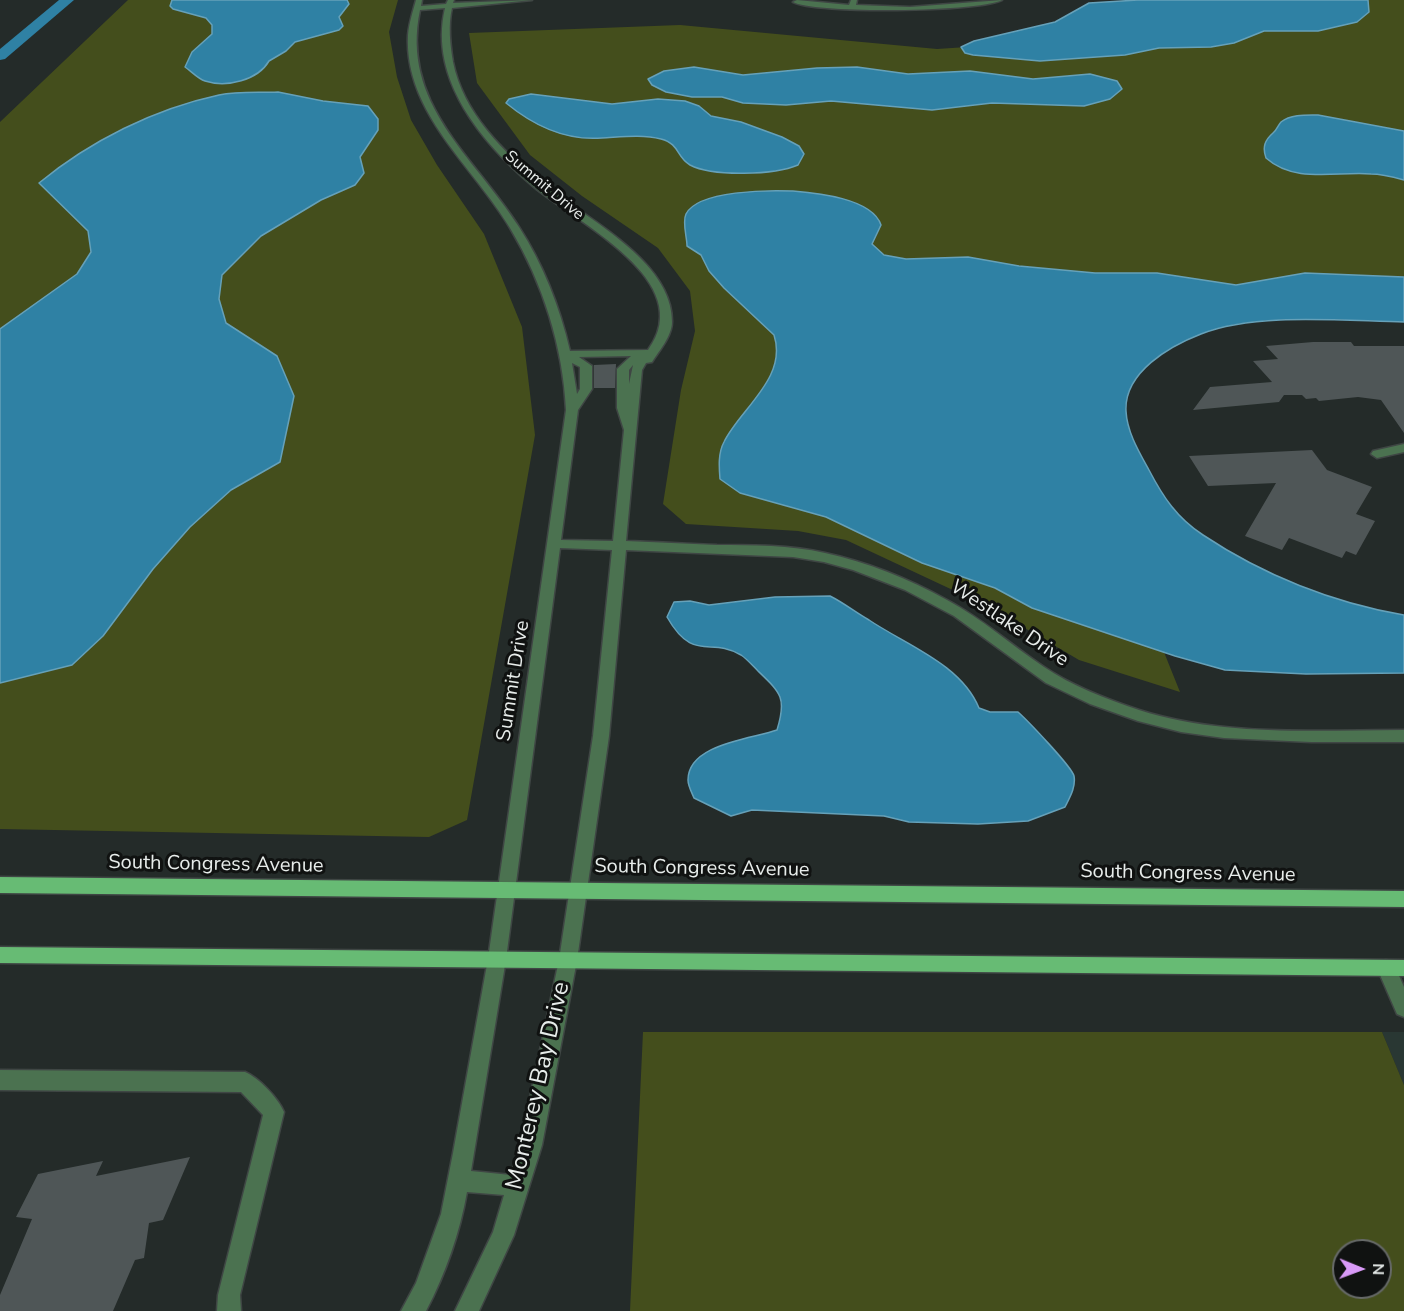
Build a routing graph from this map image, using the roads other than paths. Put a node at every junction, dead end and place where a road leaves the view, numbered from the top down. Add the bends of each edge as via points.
1 (529, 0) edge
2 (999, 0) edge
3 (796, 2) dead end
4 (450, 3) edge
5 (853, 3) edge
6 (417, 4) edge
7 (653, 352) junction
8 (566, 354) junction
9 (632, 436) junction
10 (1404, 448) edge
11 (1377, 454) dead end
12 (556, 544) junction
13 (619, 546) junction
14 (1404, 736) edge
15 (0, 885) edge
16 (506, 891) junction
17 (578, 891) junction
18 (1404, 899) edge
19 (0, 955) edge
20 (497, 959) junction
21 (568, 960) junction
22 (1395, 968) edge
23 (1404, 1008) edge
24 (0, 1080) edge
25 (458, 1180) junction
26 (518, 1186) junction
27 (229, 1311) edge
28 (413, 1311) edge
29 (467, 1311) edge

1 - 4 street
2 - 5 street via 910,9
3 - 5 street
4 - 6 street
4 - 7 street, Summit Drive via 446,24 448,59 462,96 478,123 529,177 628,252 659,289 667,324
6 - 8 street, Summit Drive via 411,21 411,42 419,87 446,136 516,229 531,257
7 - 8 street
7 - 9 street, Summit Drive
7 - 9 street, Summit Drive via 633,359 623,369 623,408
8 - 12 street, Summit Drive via 572,410
9 - 13 street, Summit Drive
10 - 11 street
12 - 13 street, Westlake Drive
12 - 16 street, Summit Drive
13 - 14 street, Westlake Drive via 794,551 878,574 938,600 1059,683 1128,714 1172,726 1239,735
13 - 17 street, Summit Drive via 601,736
15 - 16 main road, South Congress Avenue
16 - 17 main road, South Congress Avenue
16 - 20 street, Summit Drive
17 - 18 main road, South Congress Avenue
17 - 21 street, Summit Drive
19 - 20 main road
20 - 21 main road
20 - 25 street
21 - 22 main road
21 - 26 street, Monterey Bay Drive via 531,1145
22 - 23 street
24 - 27 street via 245,1082 274,1112 229,1295
25 - 26 street
25 - 28 street via 452,1214
26 - 29 street, Monterey Bay Drive via 503,1235

